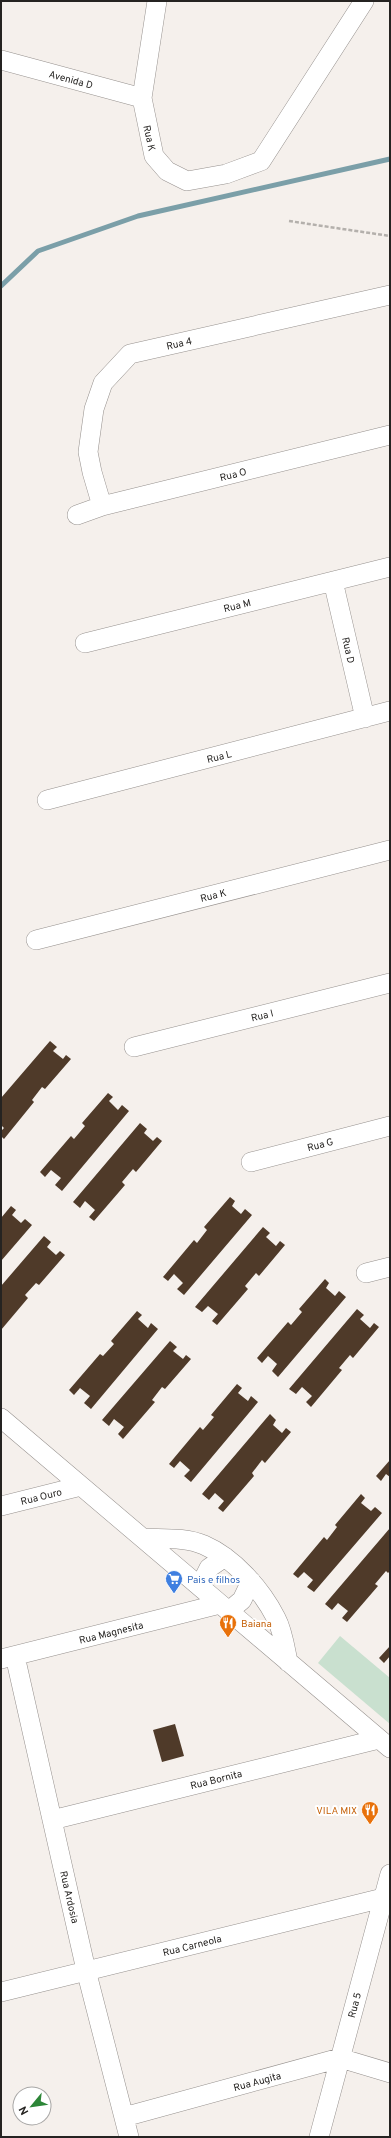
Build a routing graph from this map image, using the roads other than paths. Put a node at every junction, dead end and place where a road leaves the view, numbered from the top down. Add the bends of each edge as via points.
1 (157, 1) edge
2 (364, 1) edge
3 (1, 60) edge
4 (142, 98) junction
5 (390, 295) edge
6 (390, 435) edge
7 (102, 506) junction
8 (77, 515) dead end
9 (390, 567) edge
10 (333, 582) junction
11 (85, 643) dead end
12 (390, 711) edge
13 (365, 718) junction
14 (48, 800) dead end
15 (390, 850) edge
16 (36, 940) dead end
17 (390, 983) edge
18 (134, 1047) dead end
19 (390, 1126) edge
20 (251, 1162) dead end
21 (390, 1267) edge
22 (366, 1273) dead end
23 (1, 1418) edge
24 (81, 1486) junction
25 (1, 1506) edge
26 (143, 1538) junction
27 (224, 1557) junction
28 (251, 1581) junction
29 (200, 1586) junction
30 (225, 1608) junction
31 (8, 1658) edge
32 (288, 1662) junction
33 (385, 1743) edge
34 (52, 1820) junction
35 (390, 1874) edge
36 (384, 1898) junction
37 (86, 1970) junction
38 (1, 1992) edge
39 (340, 2058) junction
40 (390, 2073) edge
41 (124, 2117) junction
42 (129, 2137) edge
43 (319, 2137) edge

1 - 4 street, Rua K
2 - 4 street, Rua K via 261,161 226,174 187,182 167,171 154,156
3 - 4 street, Avenida D
5 - 7 street, Rua 4 via 130,354 103,383 94,409 88,452
6 - 7 street, Rua O
7 - 8 street, Rua O
9 - 10 street, Rua M
10 - 11 street, Rua M
10 - 13 street, Rua D
12 - 13 street, Rua L
13 - 14 street, Rua L
15 - 16 street, Rua K
17 - 18 street, Rua I
19 - 20 street, Rua G
21 - 22 street
23 - 24 street
24 - 25 street, Rua Ouro
24 - 26 street
26 - 27 street via 174,1539 203,1544
26 - 29 street
27 - 28 street
27 - 29 street via 208,1568
28 - 30 street via 242,1600
28 - 32 street via 276,1618 284,1638
29 - 30 street
30 - 31 street, Rua Magnesita
30 - 32 street
31 - 34 street, Rua Ardosia
32 - 33 street
33 - 34 street, Rua Bornita
34 - 37 street, Rua Ardosia
35 - 36 street, Rua 5
36 - 37 street, Rua Carneola
36 - 39 street, Rua 5
37 - 38 street, Rua Carneola
37 - 41 street, Rua Ardosia
39 - 40 street
39 - 41 street, Rua Augita
39 - 43 street, Rua 5
41 - 42 street, Rua Ardosia

